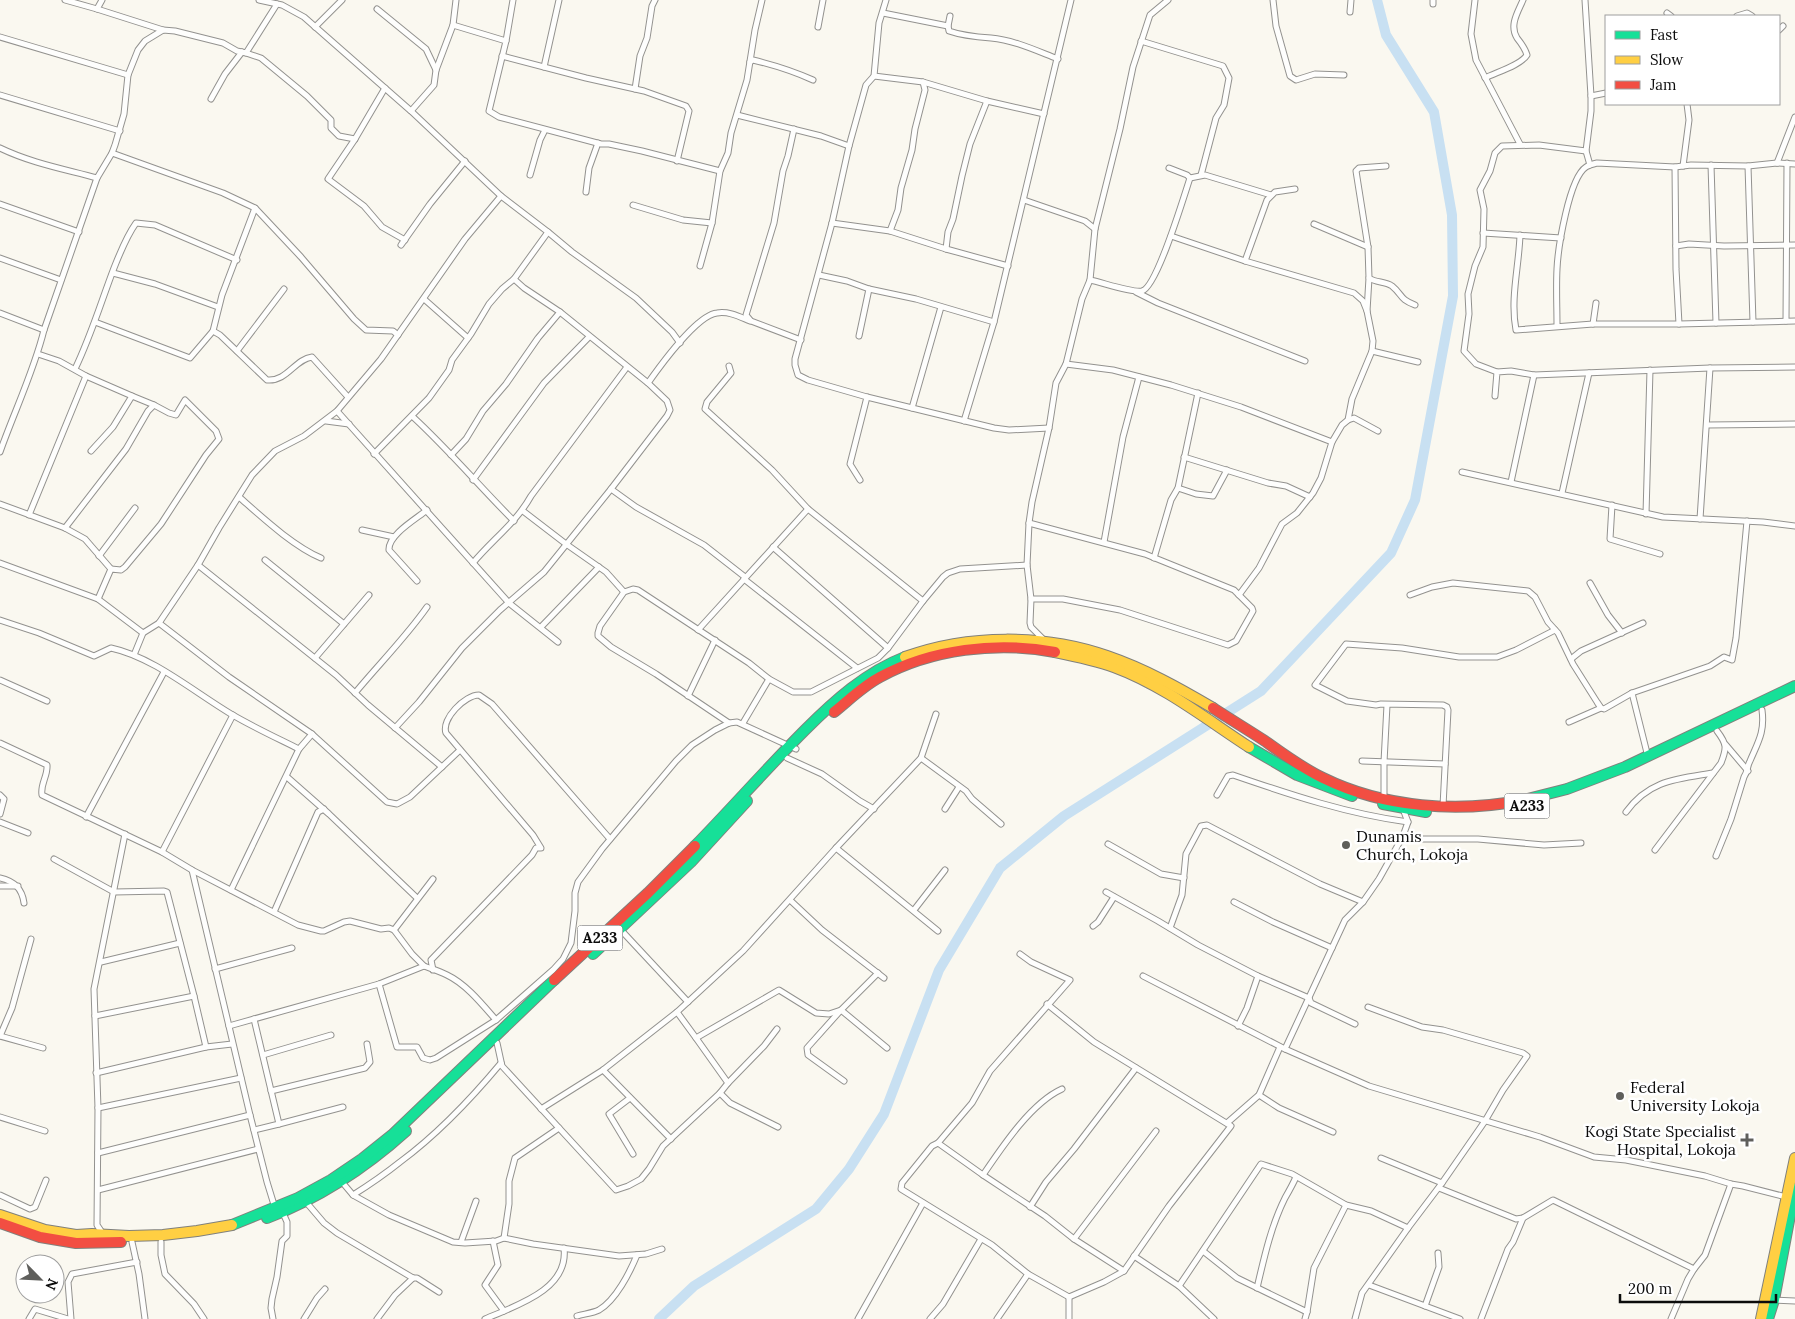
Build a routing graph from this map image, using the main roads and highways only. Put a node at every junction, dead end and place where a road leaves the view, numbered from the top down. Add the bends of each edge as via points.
1 (1795, 686) edge
2 (1795, 694) edge
3 (793, 747) junction
4 (1537, 801) junction
5 (515, 1021) junction
6 (1795, 1158) edge
7 (1795, 1189) edge
8 (279, 1210) junction
9 (0, 1215) edge
10 (0, 1222) edge
11 (1761, 1319) edge
12 (1768, 1319) edge

1 - 4 highway, A233 via 1648,757
2 - 4 highway, A233 via 1605,783 1574,795
3 - 4 highway, A233 via 880,677 921,660 988,647 1032,648 1094,659 1143,680 1291,772 1364,800 1403,809 1468,813 1514,809
3 - 4 highway, A233 via 835,702 889,664 951,644 987,640 1046,642 1096,652 1166,680 1325,779 1367,794 1443,806
3 - 5 highway, A233 via 684,858
3 - 5 highway, A233 via 787,758 691,862
5 - 8 highway, A233 via 371,1153
5 - 8 highway, A233 via 497,1043 375,1159 306,1202
6 - 11 highway
7 - 12 highway
8 - 9 highway, A233 via 233,1224 155,1236 88,1233 74,1236 39,1229
8 - 10 highway, A233 via 234,1230 161,1242 76,1243 40,1237

